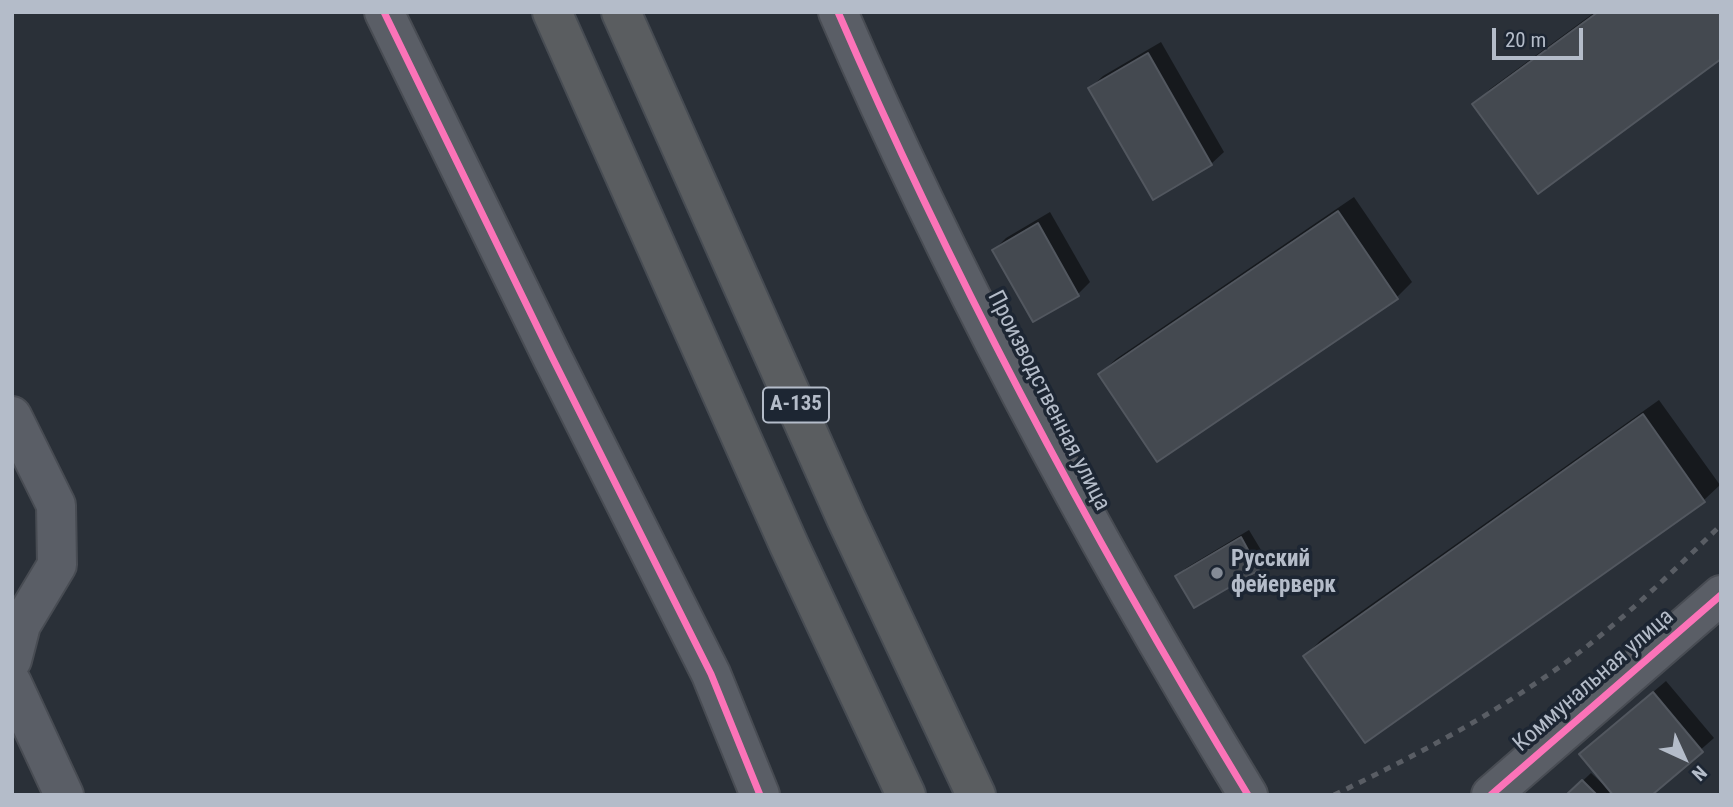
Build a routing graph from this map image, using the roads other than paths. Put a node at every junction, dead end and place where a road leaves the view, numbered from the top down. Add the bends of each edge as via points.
1 (384, 12) edge
2 (552, 12) edge
3 (621, 12) edge
4 (838, 12) edge
5 (12, 416) edge
6 (1721, 594) edge
7 (15, 638) edge
8 (12, 683) edge
9 (64, 795) edge
10 (760, 795) edge
11 (906, 795) edge
12 (976, 795) edge
13 (1248, 795) edge
14 (1491, 795) edge

1 - 10 street via 711,674
2 - 11 highway, А-135 via 789,545
3 - 12 highway, А-135 via 846,518
4 - 13 street, Производственная улица via 949,251 1079,506
5 - 7 street via 56,505 57,565
6 - 14 street, Коммунальная улица
8 - 9 street

